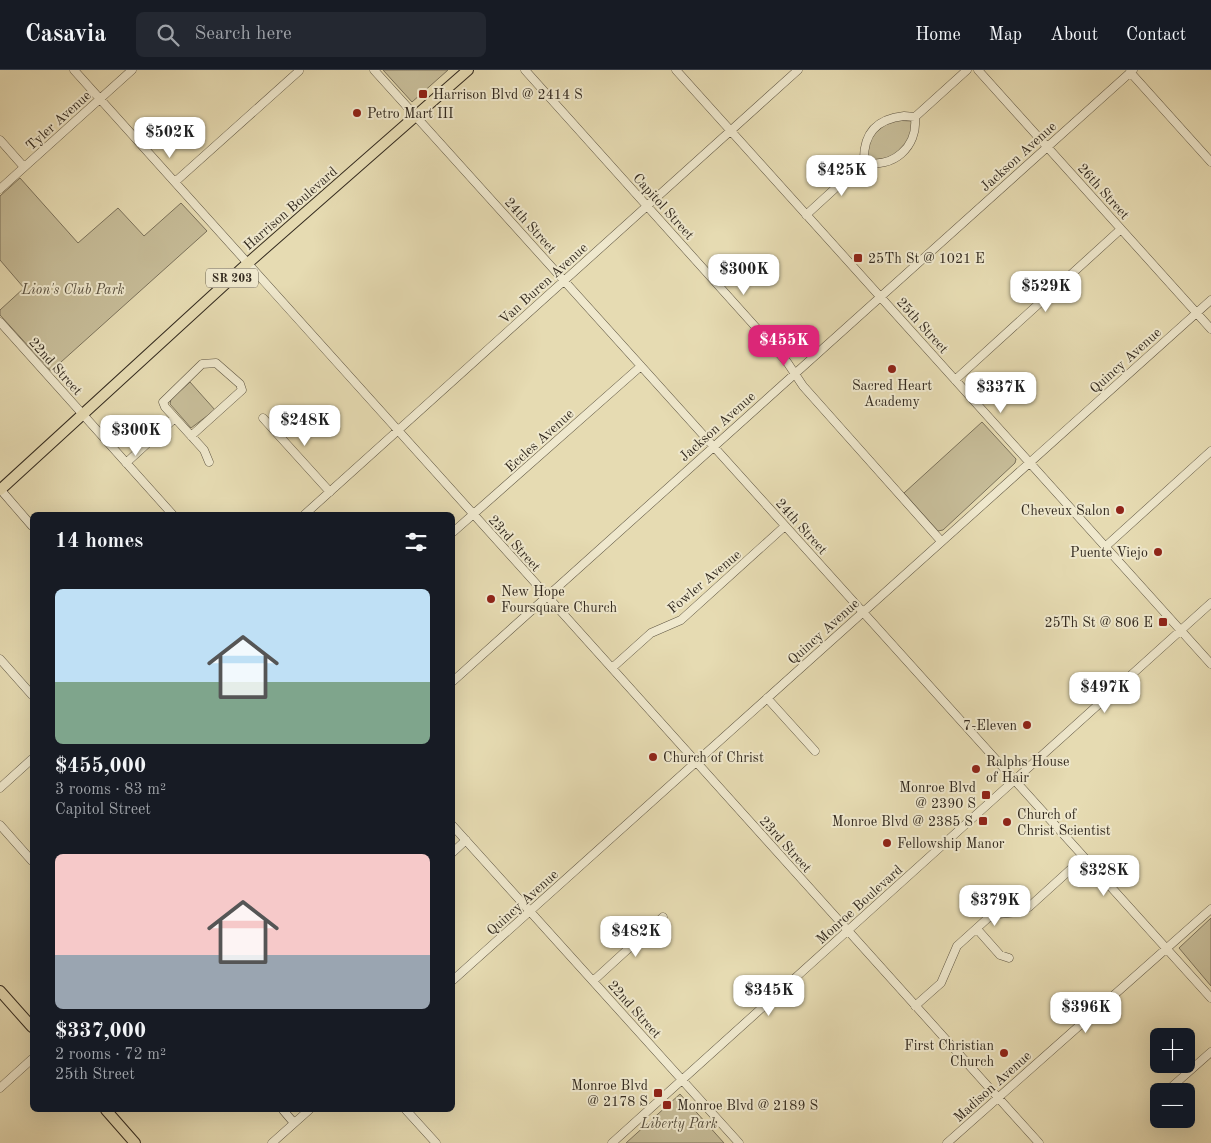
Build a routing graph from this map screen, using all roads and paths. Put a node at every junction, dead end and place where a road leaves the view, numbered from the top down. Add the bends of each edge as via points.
1 (74, 70) edge
2 (132, 70) edge
3 (299, 70) edge
4 (374, 70) edge
5 (468, 70) edge
6 (525, 70) edge
7 (676, 70) edge
8 (798, 70) edge
9 (967, 70) edge
10 (978, 70) edge
11 (1132, 71) edge
12 (100, 99) junction
13 (415, 116) junction
14 (915, 117) junction
15 (731, 130) junction
16 (0, 140) edge
17 (1048, 147) junction
18 (864, 162) junction
19 (1211, 162) edge
20 (24, 167) junction
21 (175, 182) junction
22 (0, 189) edge
23 (648, 207) junction
24 (806, 215) junction
25 (1121, 229) junction
26 (248, 263) junction
27 (564, 280) junction
28 (880, 296) junction
29 (1211, 300) edge
30 (1197, 313) junction
31 (0, 322) edge
32 (1211, 329) edge
33 (641, 366) junction
34 (794, 373) junction
35 (955, 380) junction
36 (82, 414) junction
37 (175, 418) junction
38 (263, 418) dead end
39 (398, 432) junction
40 (191, 436) junction
41 (714, 446) junction
42 (1211, 451) edge
43 (209, 462) dead end
44 (1029, 462) junction
45 (126, 463) junction
46 (0, 490) edge
47 (330, 492) junction
48 (170, 512) edge
49 (307, 512) edge
50 (473, 514) junction
51 (30, 524) edge
52 (786, 526) junction
53 (455, 530) edge
54 (941, 541) junction
55 (1106, 547) junction
56 (548, 597) junction
57 (1211, 603) edge
58 (862, 612) junction
59 (1181, 630) junction
60 (0, 659) edge
61 (1211, 664) edge
62 (612, 668) junction
63 (455, 679) edge
64 (30, 693) edge
65 (767, 698) junction
66 (815, 751) dead end
67 (30, 761) edge
68 (696, 762) junction
69 (1014, 781) junction
70 (0, 788) edge
71 (0, 825) edge
72 (455, 828) edge
73 (466, 840) junction
74 (455, 850) edge
75 (1083, 858) junction
76 (30, 859) edge
77 (1211, 908) edge
78 (530, 911) junction
79 (663, 917) dead end
80 (977, 929) junction
81 (848, 931) junction
82 (1166, 948) junction
83 (1009, 958) dead end
84 (455, 978) edge
85 (593, 981) junction
86 (0, 991) edge
87 (1211, 998) edge
88 (915, 1006) junction
89 (30, 1025) edge
90 (1211, 1052) edge
91 (30, 1061) edge
92 (682, 1080) junction
93 (1176, 1083) edge
94 (0, 1088) edge
95 (998, 1098) junction
96 (108, 1112) edge
97 (285, 1112) edge
98 (307, 1112) edge
99 (408, 1112) edge
100 (294, 1123) junction
101 (135, 1143) edge
102 (272, 1143) edge
103 (436, 1143) edge
104 (612, 1143) edge
105 (739, 1143) edge
106 (947, 1143) edge
107 (1039, 1143) edge

1 - 12 street, 23rd Street
2 - 12 street, Tyler Avenue
3 - 21 street
4 - 13 street, 24th Street
5 - 13 main road, Harrison Boulevard / SR 203
6 - 23 street, Capitol Street
7 - 15 street, 25th Street
8 - 15 street, Van Buren Avenue
9 - 14 street
10 - 17 street, 26th Street
11 - 17 street, Jackson Avenue
11 - 19 street
12 - 20 street, Tyler Avenue
12 - 21 street, 23rd Street
13 - 26 main road, Harrison Boulevard / SR 203
13 - 27 street, 24th Street
14 - 18 street via 913,136 904,152 885,163
14 - 18 street via 893,117 879,123 866,139
15 - 23 street, Van Buren Avenue
15 - 24 street, 25th Street
16 - 20 street
17 - 25 street, 26th Street
17 - 28 street, Jackson Avenue
18 - 24 street
20 - 22 street, Tyler Avenue
21 - 26 street, 23rd Street
23 - 27 street, Van Buren Avenue
23 - 34 street, Capitol Street via 788,362
24 - 28 street, 25th Street
25 - 30 street, 26th Street
25 - 35 street
26 - 36 main road, Harrison Boulevard / SR 203
26 - 39 street, 23rd Street
27 - 33 street, 24th Street
27 - 39 street, Van Buren Avenue
28 - 34 street, Jackson Avenue
28 - 35 street, 25th Street
29 - 30 street, Quincy Avenue
30 - 32 street, 26th Street
30 - 44 street, Quincy Avenue
31 - 36 street, 22nd Street
33 - 41 street, 24th Street
33 - 50 street, Eccles Avenue
34 - 41 street, Jackson Avenue
34 - 54 street, Capitol Street
35 - 44 street, 25th Street
36 - 45 street, 22nd Street
36 - 46 main road, Harrison Boulevard / SR 203
37 - 40 street
37 - 40 street via 165,407 164,400 202,364 216,362 240,384 242,390 237,396
37 - 45 street
38 - 47 street
39 - 47 street, Van Buren Avenue
39 - 50 street, 23rd Street
40 - 43 street via 204,450
41 - 52 street, 24th Street
41 - 56 street, Jackson Avenue
42 - 55 street
44 - 54 street, Quincy Avenue
44 - 55 street, 25th Street
45 - 48 street, 22nd Street
46 - 51 street
47 - 49 street, Van Buren Avenue
50 - 53 street, Eccles Avenue
50 - 56 street, 23rd Street
52 - 58 street, 24th Street
52 - 62 street, Fowler Avenue via 681,620 651,633
54 - 58 street, Quincy Avenue
55 - 59 street, 25th Street
56 - 62 street, 23rd Street
56 - 63 street, Jackson Avenue
57 - 59 street, Monroe Boulevard
58 - 65 street, Quincy Avenue
58 - 69 street, 24th Street
59 - 61 street, 25th Street
59 - 69 street, Monroe Boulevard
60 - 64 street
62 - 68 street, 23rd Street
65 - 66 street
65 - 68 street, Quincy Avenue
67 - 70 street
68 - 78 street, Quincy Avenue
68 - 81 street, 23rd Street
69 - 75 street, 24th Street
69 - 81 street, Monroe Boulevard
71 - 76 street
72 - 73 street, 22nd Street
73 - 74 street
73 - 78 street, 22nd Street
75 - 80 street via 1029,907 988,918
75 - 82 street, 24th Street
77 - 82 street, Madison Avenue
78 - 84 street, Quincy Avenue
78 - 85 street, 22nd Street
79 - 85 street
80 - 83 street via 1000,955
80 - 88 street via 957,946 941,983
81 - 88 street, 23rd Street
81 - 92 street, Monroe Boulevard
82 - 87 street, 24th Street
82 - 95 street, Madison Avenue
85 - 92 street, 22nd Street
86 - 89 main road
88 - 95 street, 23rd Street
90 - 93 street
91 - 94 street
92 - 104 street, Monroe Boulevard
92 - 105 street, 22nd Street
95 - 106 street, Madison Avenue
95 - 107 street, 23rd Street
96 - 101 main road
97 - 100 street
98 - 100 street
99 - 103 street
100 - 102 street

